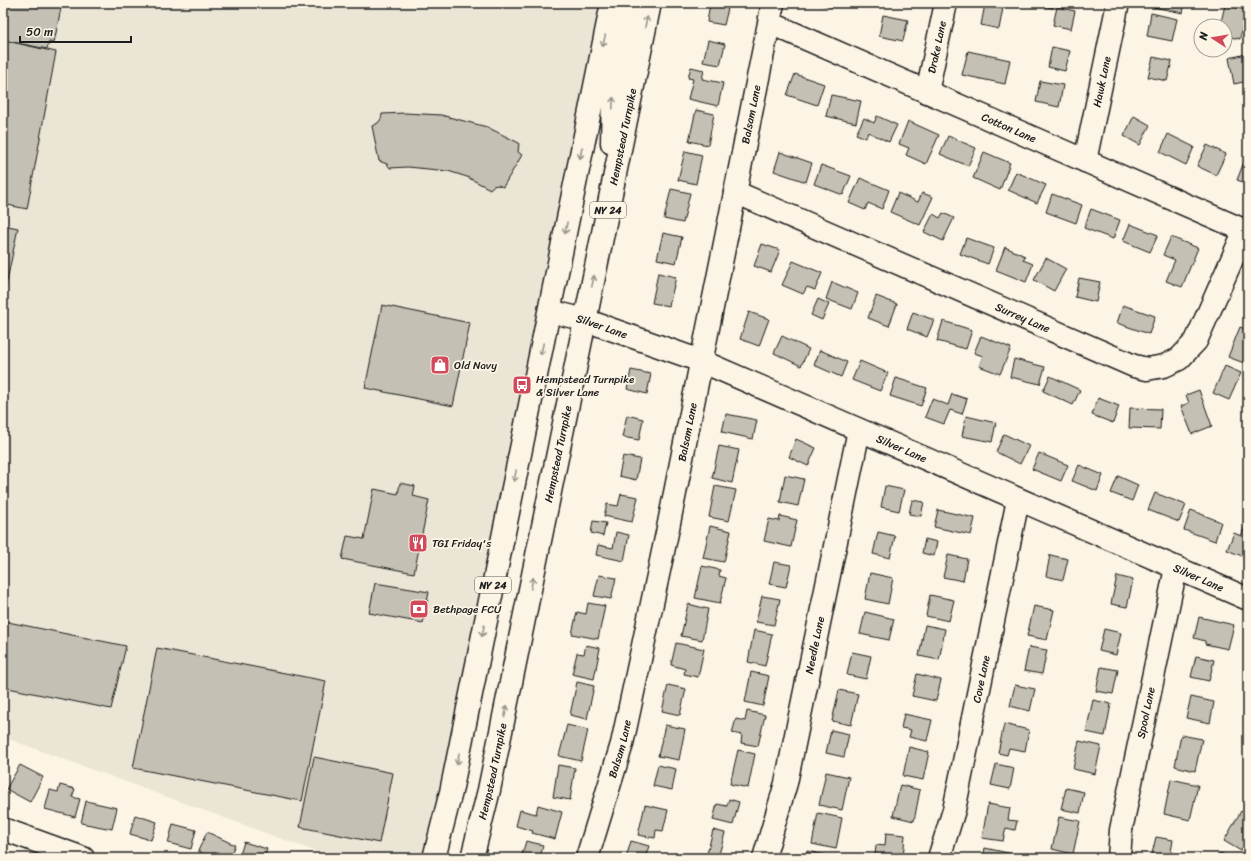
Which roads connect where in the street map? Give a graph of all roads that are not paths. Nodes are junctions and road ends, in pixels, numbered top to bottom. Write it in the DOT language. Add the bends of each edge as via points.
graph roads {
  1 [pos="612,3"];
  2 [pos="631,3"];
  3 [pos="650,3"];
  4 [pos="946,3"];
  5 [pos="1118,3"];
  6 [pos="771,13"];
  7 [pos="927,92"];
  8 [pos="1085,160"];
  9 [pos="613,184"];
  10 [pos="735,192"];
  11 [pos="1246,231"];
  12 [pos="550,311"];
  13 [pos="585,320"];
  14 [pos="701,361"];
  15 [pos="859,430"];
  16 [pos="1018,500"];
  17 [pos="1176,568"];
  18 [pos="1248,599"];
  19 [pos="3,829"];
  20 [pos="50,852"];
  21 [pos="83,858"];
  22 [pos="434,858"];
  23 [pos="472,858"];
  24 [pos="587,858"];
  25 [pos="764,858"];
  26 [pos="940,858"];
  27 [pos="1119,858"];
  1 -- 12 [label="street, NY 24, one-way"];
  9 -- 2 [label="street, one-way" via="613,93"];
  9 -- 3 [label="street, Hempstead Turnpike / NY 24, one-way"];
  4 -- 7 [label="street, Drake Lane"];
  5 -- 8 [label="street, Hawk Lane"];
  6 -- 7 [label="street, Cotton Lane"];
  6 -- 10 [label="street, Balsam Lane"];
  7 -- 8 [label="street, Cotton Lane"];
  8 -- 11 [label="street, Cotton Lane"];
  13 -- 9 [label="street, Hempstead Turnpike / NY 24, one-way"];
  10 -- 11 [label="street, Surrey Lane" via="1134,366 1147,369 1164,366 1179,359 1196,341"];
  10 -- 14 [label="street, Balsam Lane"];
  12 -- 13 [label="street, Silver Lane"];
  12 -- 22 [label="street, NY 24, one-way" via="452,792"];
  13 -- 14 [label="street, Silver Lane"];
  23 -- 13 [label="street, Hempstead Turnpike / NY 24, one-way" via="491,782"];
  14 -- 15 [label="street, Silver Lane"];
  14 -- 24 [label="street, Balsam Lane" via="622,744"];
  15 -- 16 [label="street, Silver Lane"];
  15 -- 25 [label="street, Needle Lane" via="786,783"];
  16 -- 17 [label="street, Silver Lane"];
  16 -- 26 [label="street, Cove Lane" via="954,810"];
  17 -- 18 [label="street, Silver Lane"];
  17 -- 27 [label="street, Spool Lane" via="1121,830"];
  19 -- 20 [label="street"];
  20 -- 21 [label="street"];
}
